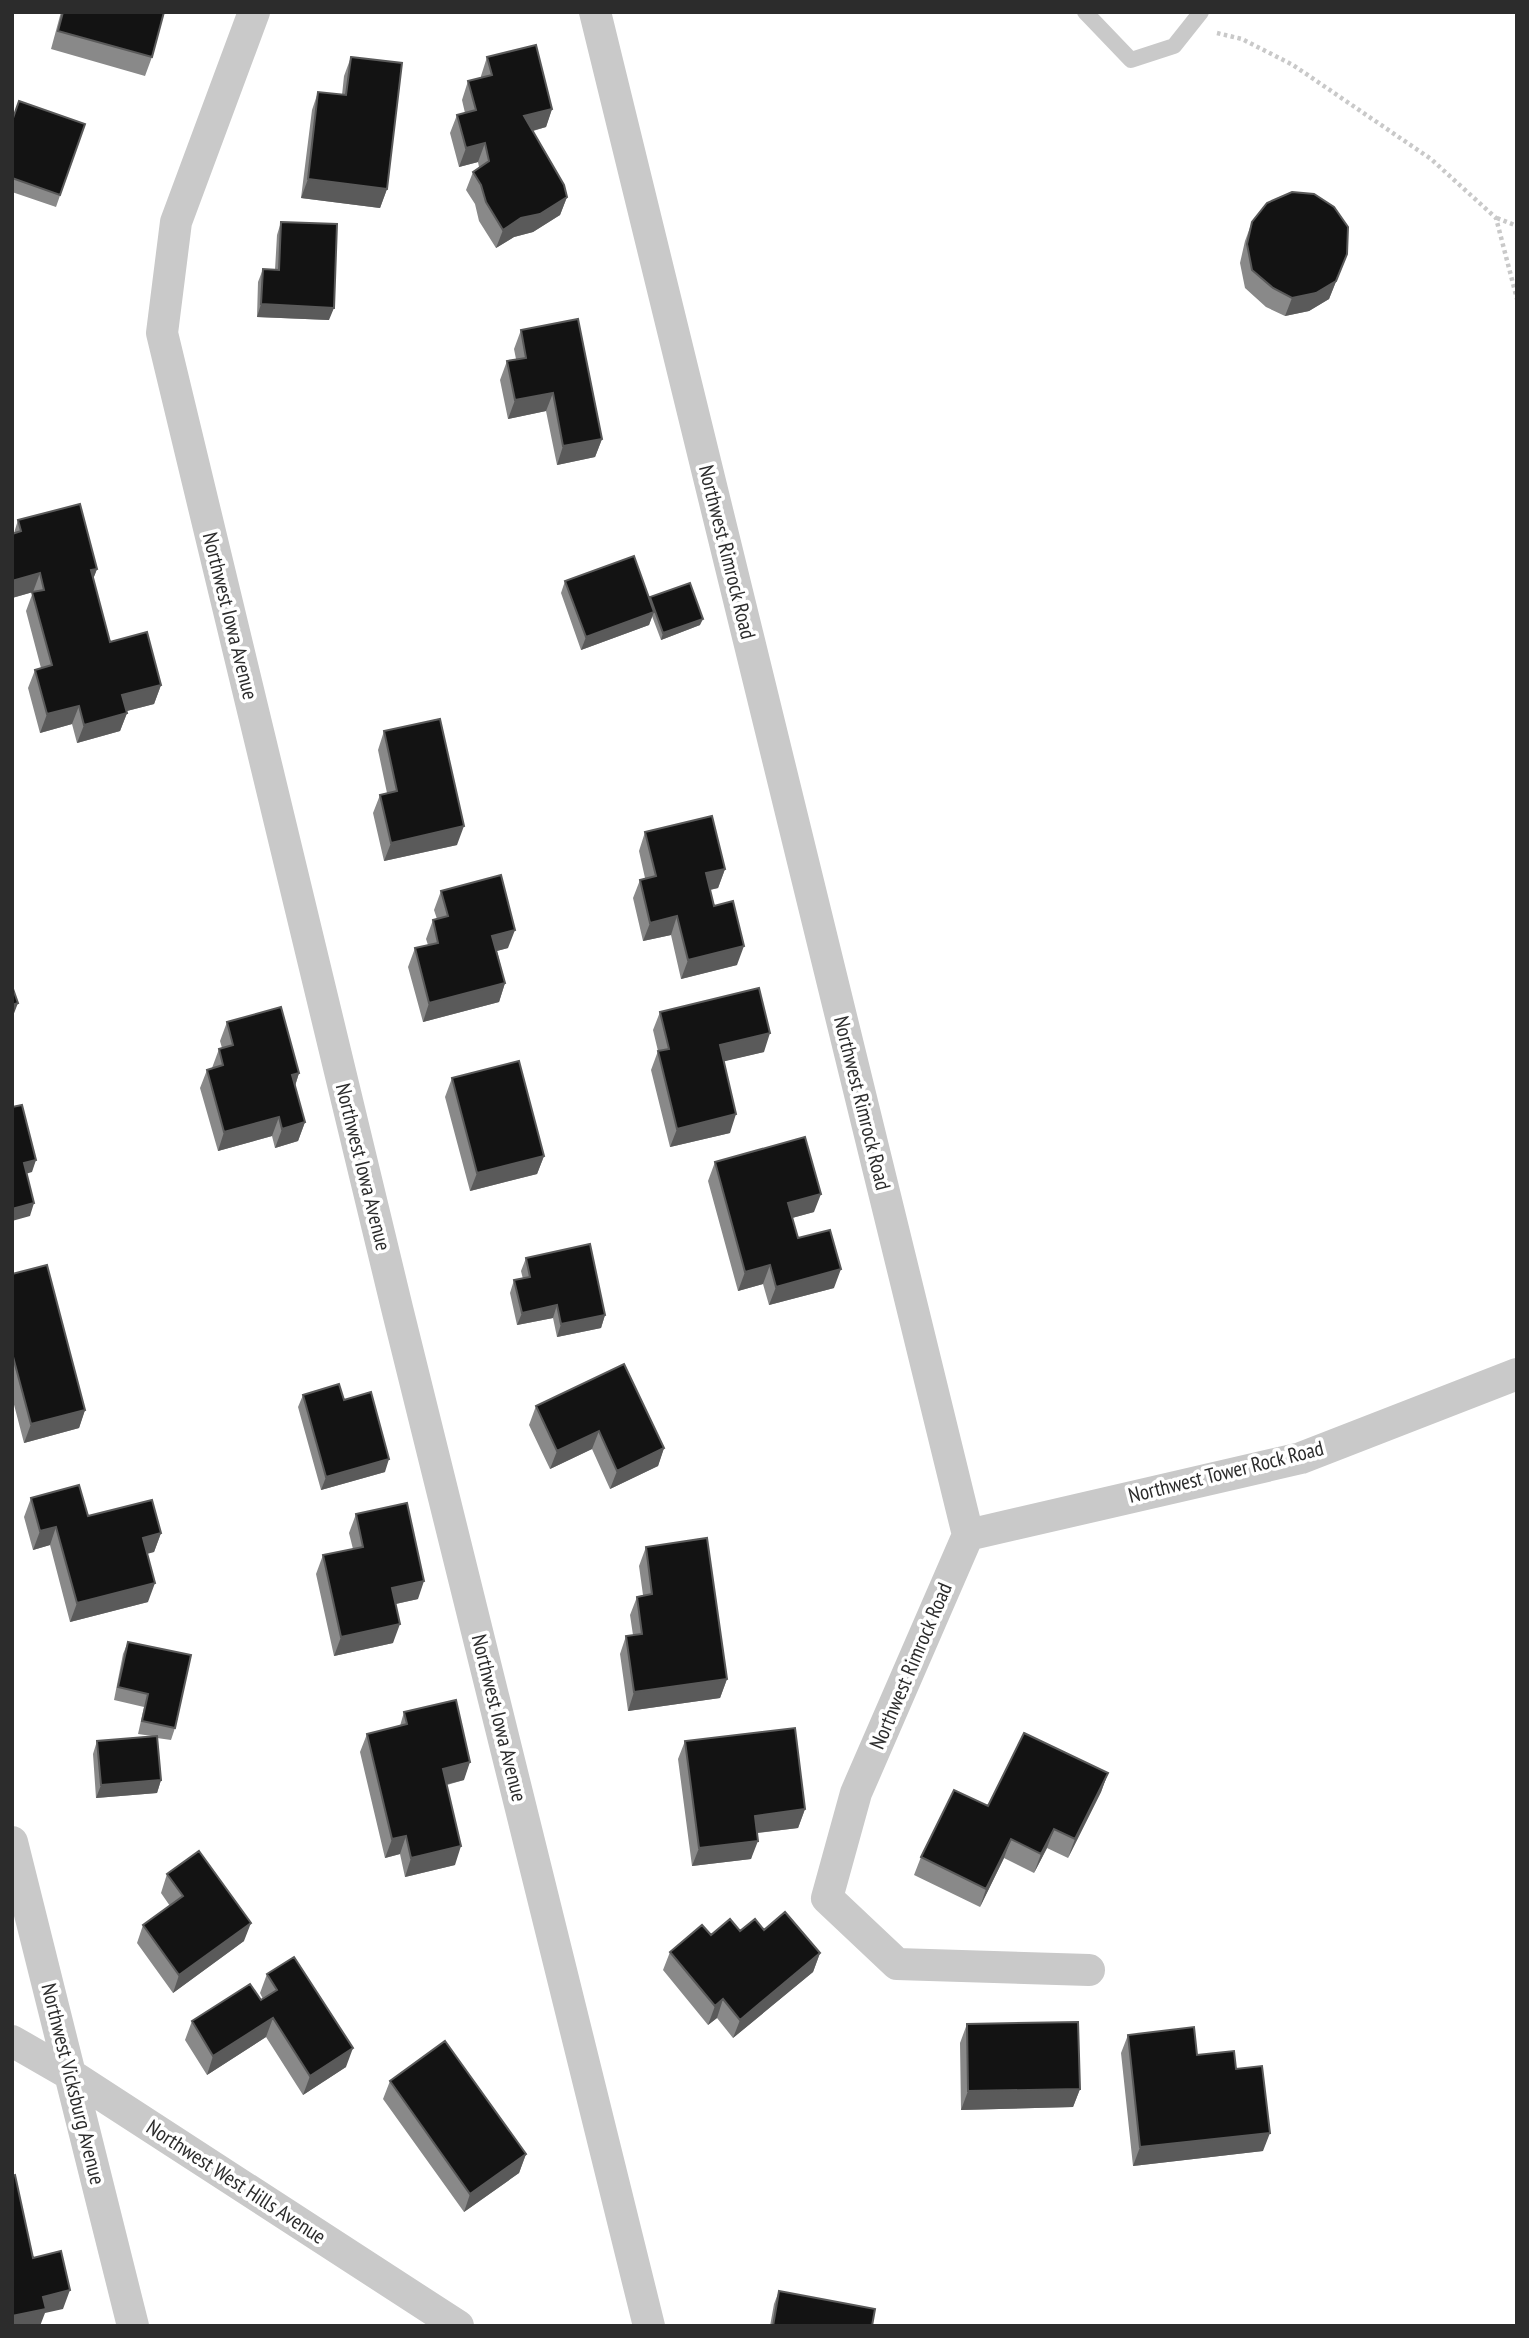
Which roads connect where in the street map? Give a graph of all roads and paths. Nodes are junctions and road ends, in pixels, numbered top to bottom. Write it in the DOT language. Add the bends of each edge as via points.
graph roads {
  1 [pos="254,12"];
  2 [pos="595,12"];
  3 [pos="1085,12"];
  4 [pos="1200,12"];
  5 [pos="1189,27"];
  6 [pos="1496,218"];
  7 [pos="1517,226"];
  8 [pos="1517,299"];
  9 [pos="1517,1374"];
  10 [pos="968,1535"];
  11 [pos="12,1842"];
  12 [pos="1088,1970"];
  13 [pos="12,2041"];
  14 [pos="71,2075"];
  15 [pos="133,2326"];
  16 [pos="458,2326"];
  17 [pos="649,2326"];
  1 -- 17 [label="street, Northwest Iowa Avenue" via="176,222 162,333"];
  2 -- 10 [label="street, Northwest Rimrock Road"];
  3 -- 5 [label="lane" via="1131,60 1174,46"];
  4 -- 5 [label="lane"];
  5 -- 6 [label="path" via="1242,39 1293,65 1431,159"];
  6 -- 7 [label="path"];
  6 -- 8 [label="path"];
  9 -- 10 [label="street, Northwest Tower Rock Road" via="1301,1458"];
  10 -- 12 [label="street, Northwest Rimrock Road" via="856,1793 827,1898 897,1964"];
  11 -- 14 [label="street, Northwest Vicksburg Avenue"];
  13 -- 14 [label="street, Northwest West Hills Avenue"];
  14 -- 15 [label="street, Northwest Vicksburg Avenue"];
  14 -- 16 [label="street, Northwest West Hills Avenue"];
}
